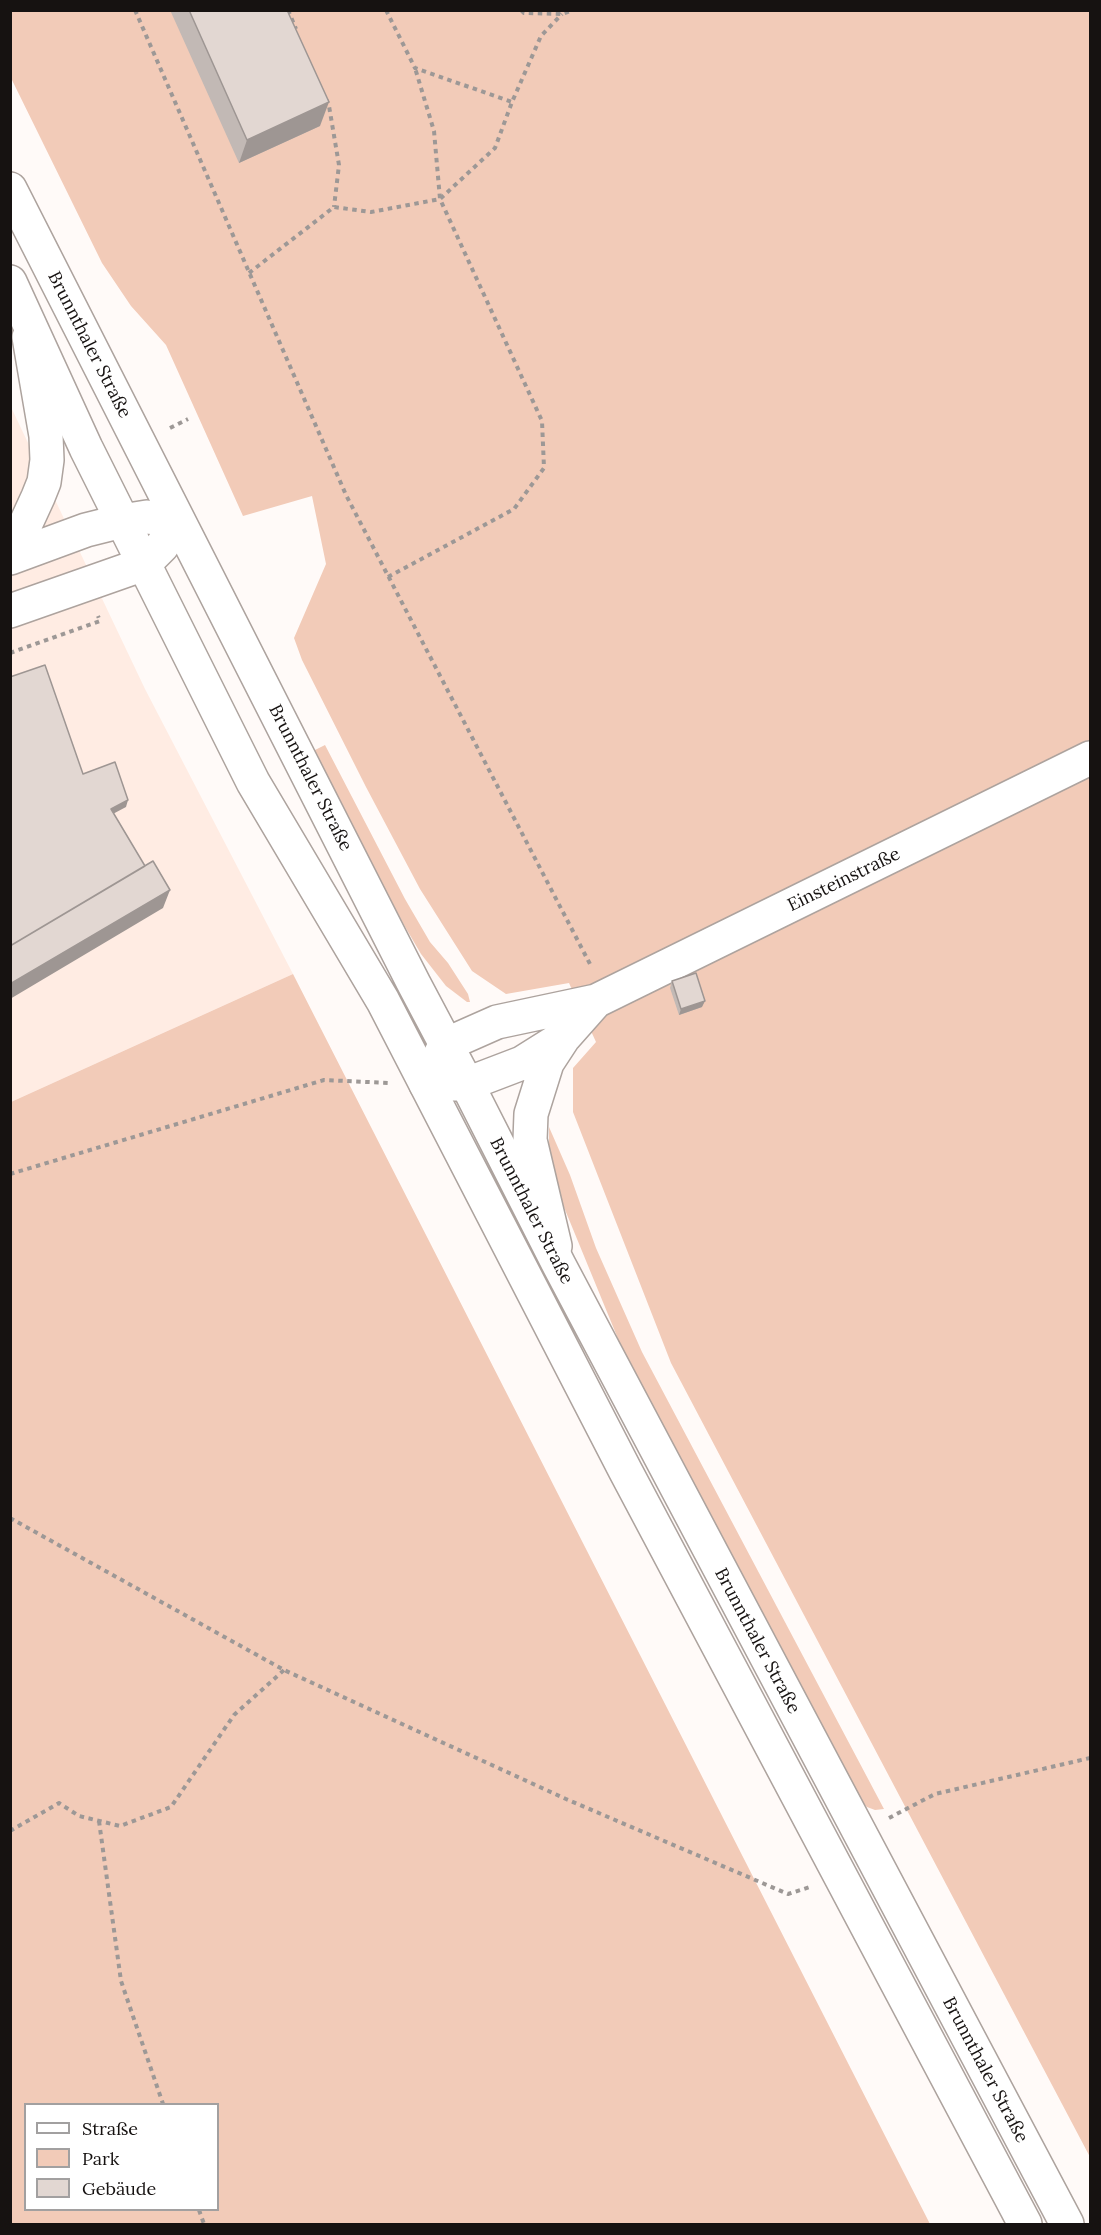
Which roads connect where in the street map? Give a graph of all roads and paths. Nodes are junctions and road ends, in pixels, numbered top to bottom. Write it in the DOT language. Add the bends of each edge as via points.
graph roads {
  1 [pos="135,10"];
  2 [pos="288,10"];
  3 [pos="386,10"];
  4 [pos="521,10"];
  5 [pos="573,10"];
  6 [pos="562,14"];
  7 [pos="297,32"];
  8 [pos="416,68"];
  9 [pos="325,96"];
  10 [pos="512,102"];
  11 [pos="10,189"];
  12 [pos="440,199"];
  13 [pos="334,207"];
  14 [pos="249,273"];
  15 [pos="10,282"];
  16 [pos="25,314"];
  17 [pos="122,521"];
  18 [pos="178,521"];
  19 [pos="10,544"];
  20 [pos="10,558"];
  21 [pos="144,564"];
  22 [pos="388,577"];
  23 [pos="10,611"];
  24 [pos="100,621"];
  25 [pos="10,653"];
  26 [pos="1090,758"];
  27 [pos="601,999"];
  28 [pos="565,1036"];
  29 [pos="446,1045"];
  30 [pos="426,1084"];
  31 [pos="467,1084"];
  32 [pos="10,1174"];
  33 [pos="559,1265"];
  34 [pos="10,1518"];
  35 [pos="284,1670"];
  36 [pos="1090,1758"];
  37 [pos="898,1813"];
  38 [pos="99,1821"];
  39 [pos="10,1831"];
  40 [pos="788,1894"];
  41 [pos="163,2103"];
  42 [pos="1025,2224"];
  43 [pos="1067,2224"];
  1 -- 14 [label="path"];
  2 -- 7 [label="path"];
  3 -- 8 [label="path"];
  4 -- 6 [label="path"];
  5 -- 6 [label="path"];
  6 -- 10 [label="path" via="542,36"];
  8 -- 10 [label="path"];
  8 -- 12 [label="path" via="434,131"];
  9 -- 13 [label="path" via="339,165"];
  10 -- 12 [label="path" via="495,148"];
  11 -- 18 [label="main road, Brunnthaler Straße"];
  12 -- 13 [label="path" via="371,212"];
  12 -- 22 [label="path" via="542,422 544,468 514,509"];
  13 -- 14 [label="path"];
  14 -- 22 [label="path" via="346,495"];
  15 -- 16 [label="main road, Brunnthaler Straße"];
  16 -- 17 [label="main road, Brunnthaler Straße"];
  16 -- 19 [label="main road" via="47,460 38,497 21,534"];
  17 -- 18 [label="main road" via="147,517"];
  17 -- 20 [label="main road"];
  17 -- 21 [label="main road, Brunnthaler Straße"];
  18 -- 21 [label="main road"];
  18 -- 29 [label="main road, Brunnthaler Straße"];
  21 -- 23 [label="main road"];
  21 -- 30 [label="main road, Brunnthaler Straße" via="253,782 349,941"];
  22 -- 27 [label="path"];
  24 -- 25 [label="path"];
  26 -- 27 [label="main road, Einsteinstraße"];
  27 -- 28 [label="main road, Einsteinstraße"];
  27 -- 29 [label="main road, Einsteinstraße" via="497,1022"];
  28 -- 31 [label="main road, Einsteinstraße" via="522,1063"];
  28 -- 33 [label="main road, Einsteinstraße" via="548,1064 531,1114 530,1140"];
  29 -- 30 [label="main road"];
  29 -- 31 [label="main road, Brunnthaler Straße"];
  30 -- 31 [label="main road, Einsteinstraße"];
  30 -- 32 [label="path" via="324,1080"];
  30 -- 42 [label="main road, Brunnthaler Straße" via="625,1470"];
  31 -- 33 [label="main road, Brunnthaler Straße"];
  33 -- 43 [label="main road, Brunnthaler Straße"];
  34 -- 35 [label="path"];
  35 -- 38 [label="path" via="234,1715 171,1807 120,1826"];
  35 -- 40 [label="path" via="566,1799"];
  36 -- 37 [label="path" via="935,1794"];
  38 -- 39 [label="path" via="59,1803"];
  38 -- 41 [label="path" via="121,1981"];
}
